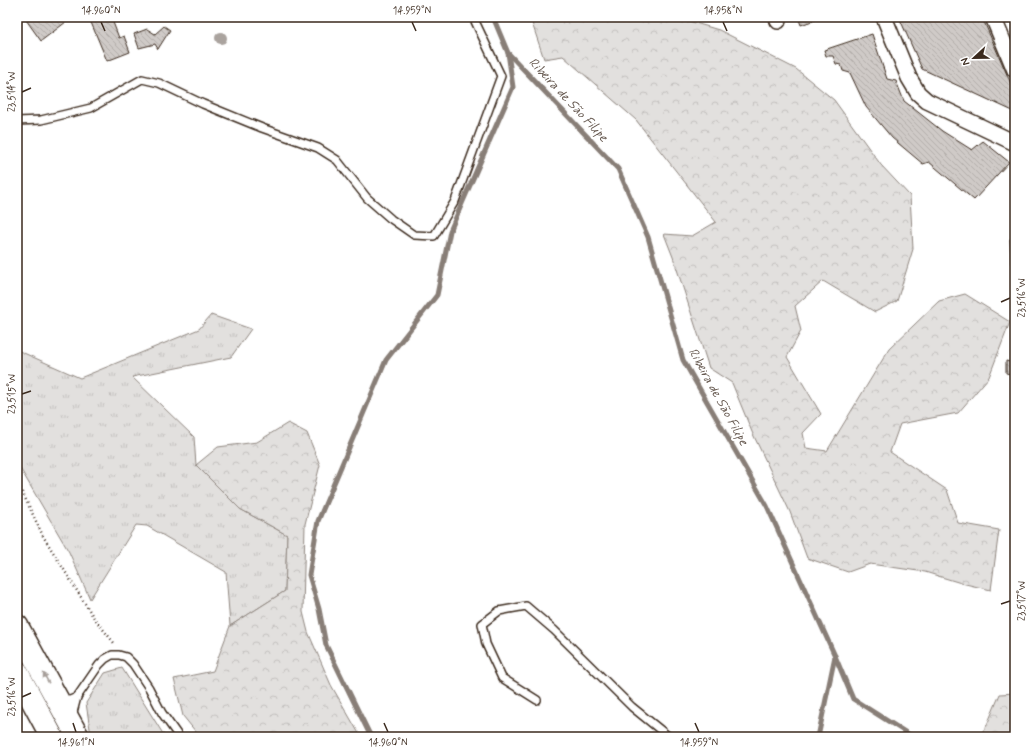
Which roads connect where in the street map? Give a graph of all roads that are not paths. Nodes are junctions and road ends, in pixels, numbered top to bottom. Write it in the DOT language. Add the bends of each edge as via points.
graph roads {
  1 [pos="473,17"];
  2 [pos="884,17"];
  3 [pos="993,17"];
  4 [pos="1015,70"];
  5 [pos="17,121"];
  6 [pos="1015,143"];
  7 [pos="17,626"];
  8 [pos="17,672"];
  9 [pos="67,698"];
  10 [pos="537,700"];
  11 [pos="74,730"];
  12 [pos="52,737"];
  13 [pos="179,737"];
  14 [pos="669,737"];
  1 -- 5 [label="lane" via="501,76 455,202 434,236 414,235 391,219 367,198 337,160 318,148 203,104 160,83 142,80 91,108 41,120"];
  2 -- 6 [label="street" via="909,78 918,93 927,101"];
  3 -- 4 [label="street"];
  9 -- 7 [label="highway, one-way"];
  8 -- 12 [label="highway"];
  9 -- 11 [label="highway"];
  9 -- 13 [label="lane" via="105,659 112,655 126,657 134,664"];
  10 -- 14 [label="lane" via="502,678 486,644 482,624 499,611 526,606 632,707"];
}
